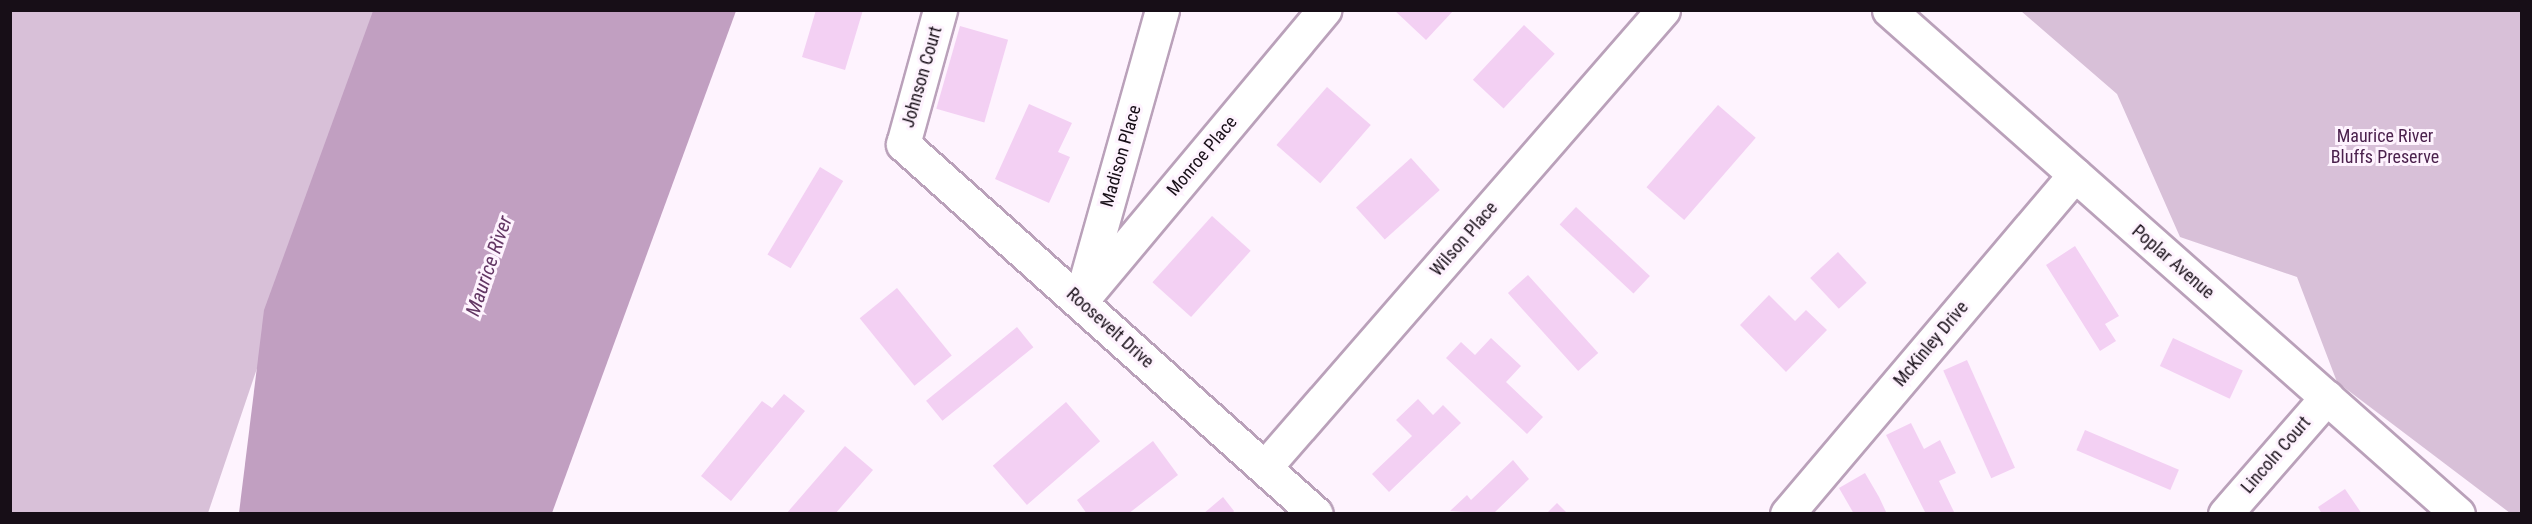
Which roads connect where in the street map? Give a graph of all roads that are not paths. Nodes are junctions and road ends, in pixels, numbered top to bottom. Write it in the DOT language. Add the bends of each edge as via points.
graph roads {
  1 [pos="940,10"];
  2 [pos="1162,10"];
  3 [pos="1324,10"];
  4 [pos="1664,10"];
  5 [pos="1888,10"];
  6 [pos="903,144"];
  7 [pos="2075,175"];
  8 [pos="1080,302"];
  9 [pos="2327,397"];
  10 [pos="1265,468"];
  11 [pos="1317,513"];
  12 [pos="1787,513"];
  13 [pos="2224,513"];
  14 [pos="2458,513"];
  1 -- 6 [label="street, Johnson Court"];
  2 -- 8 [label="street, Madison Place"];
  3 -- 8 [label="street, Monroe Place"];
  4 -- 10 [label="street, Wilson Place"];
  5 -- 7 [label="street, Poplar Avenue"];
  6 -- 8 [label="street, Roosevelt Drive"];
  7 -- 9 [label="street, Poplar Avenue"];
  7 -- 12 [label="street, McKinley Drive"];
  8 -- 10 [label="street, Roosevelt Drive"];
  9 -- 13 [label="street, Lincoln Court"];
  9 -- 14 [label="street, Poplar Avenue"];
  10 -- 11 [label="street, Roosevelt Drive"];
}
